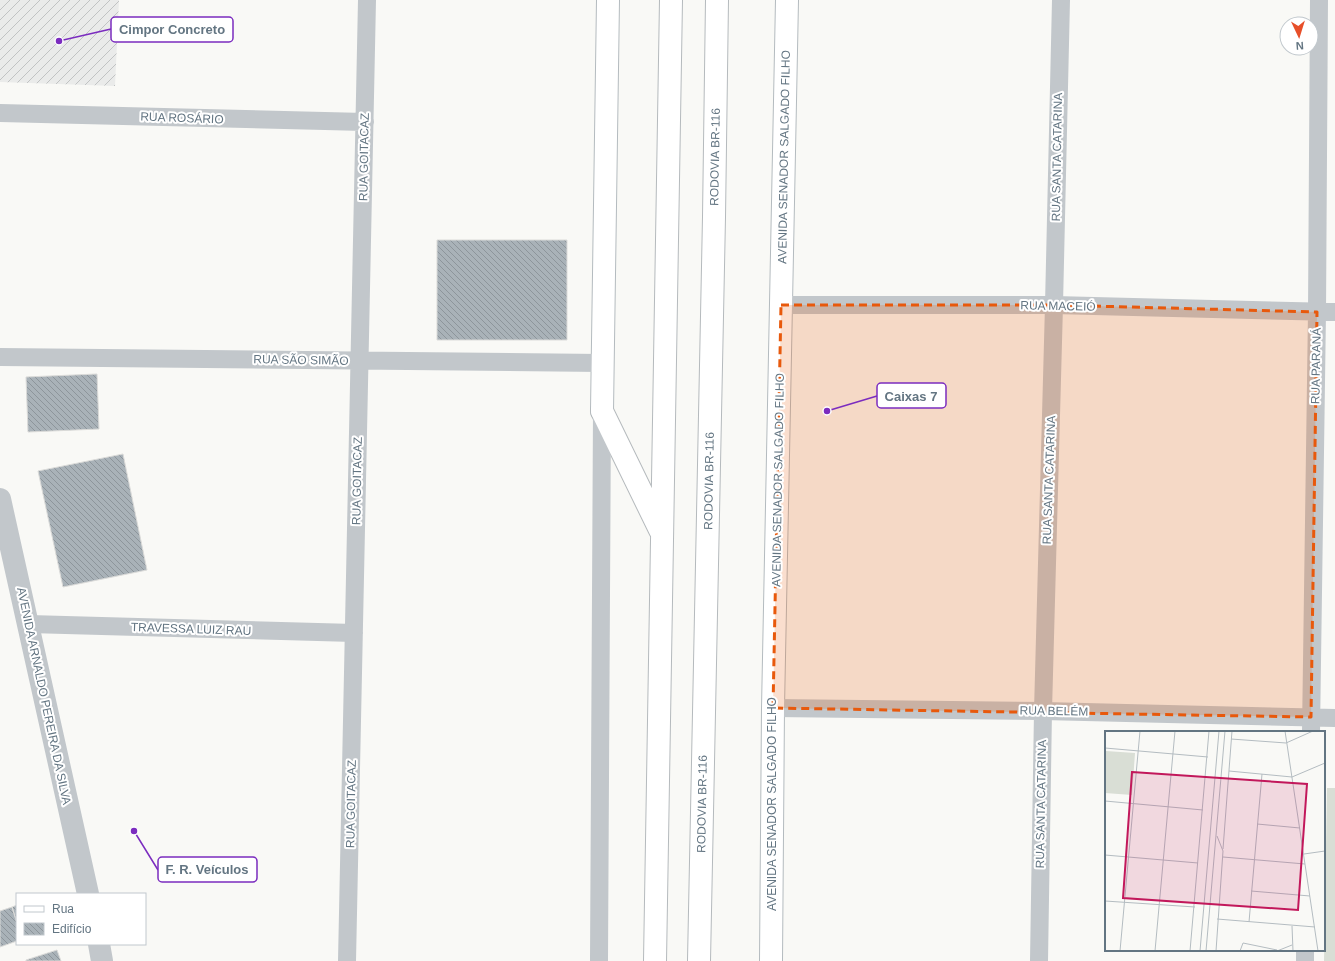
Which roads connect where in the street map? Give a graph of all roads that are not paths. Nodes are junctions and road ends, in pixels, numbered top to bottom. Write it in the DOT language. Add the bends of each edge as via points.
graph roads {
  1 [pos="367,0"];
  2 [pos="608,0"];
  3 [pos="671,0"];
  4 [pos="718,0"];
  5 [pos="787,0"];
  6 [pos="1061,0"];
  7 [pos="1319,0"];
  8 [pos="0,113"];
  9 [pos="365,122"];
  10 [pos="782,305"];
  11 [pos="1054,305"];
  12 [pos="1317,312"];
  13 [pos="1335,312"];
  14 [pos="0,357"];
  15 [pos="360,361"];
  16 [pos="602,363"];
  17 [pos="602,411"];
  18 [pos="0,499"];
  19 [pos="662,534"];
  20 [pos="29,624"];
  21 [pos="354,633"];
  22 [pos="772,708"];
  23 [pos="1043,711"];
  24 [pos="1335,718"];
  25 [pos="1311,724"];
  26 [pos="88,893"];
  27 [pos="99,945"];
  28 [pos="102,961"];
  29 [pos="347,961"];
  30 [pos="600,961"];
  31 [pos="655,961"];
  32 [pos="699,961"];
  33 [pos="771,961"];
  34 [pos="1039,961"];
  1 -- 9 [label="street, RUA GOITACAZ"];
  2 -- 16 [label="main road"];
  3 -- 19 [label="main road"];
  4 -- 32 [label="main road, RODOVIA BR-116"];
  5 -- 10 [label="main road, AVENIDA SENADOR SALGADO FILHO"];
  6 -- 11 [label="street, RUA SANTA CATARINA"];
  7 -- 12 [label="street, RUA PARANÁ"];
  8 -- 9 [label="street, RUA ROSÁRIO"];
  9 -- 15 [label="street, RUA GOITACAZ"];
  10 -- 11 [label="street, RUA MACEIÓ"];
  10 -- 22 [label="main road, AVENIDA SENADOR SALGADO FILHO"];
  11 -- 12 [label="street, RUA MACEIÓ"];
  11 -- 23 [label="street, RUA SANTA CATARINA"];
  12 -- 13 [label="street, RUA MACEIÓ"];
  12 -- 25 [label="street, RUA PARANÁ"];
  14 -- 15 [label="street, RUA SÃO SIMÃO"];
  15 -- 16 [label="street, RUA SÃO SIMÃO"];
  15 -- 21 [label="street, RUA GOITACAZ"];
  16 -- 17 [label="main road"];
  17 -- 19 [label="main road"];
  17 -- 30 [label="street"];
  18 -- 20 [label="street, AVENIDA ARNALDO PEREIRA DA SILVA"];
  19 -- 31 [label="main road"];
  20 -- 21 [label="street, TRAVESSA LUIZ RAU"];
  20 -- 26 [label="street, AVENIDA ARNALDO PEREIRA DA SILVA"];
  21 -- 29 [label="street, RUA GOITACAZ"];
  22 -- 23 [label="street, RUA BELÉM"];
  22 -- 33 [label="main road, AVENIDA SENADOR SALGADO FILHO"];
  23 -- 25 [label="street, RUA BELÉM"];
  23 -- 34 [label="street, RUA SANTA CATARINA"];
  24 -- 25 [label="street, RUA BELÉM"];
  27 -- 28 [label="street"];
}
